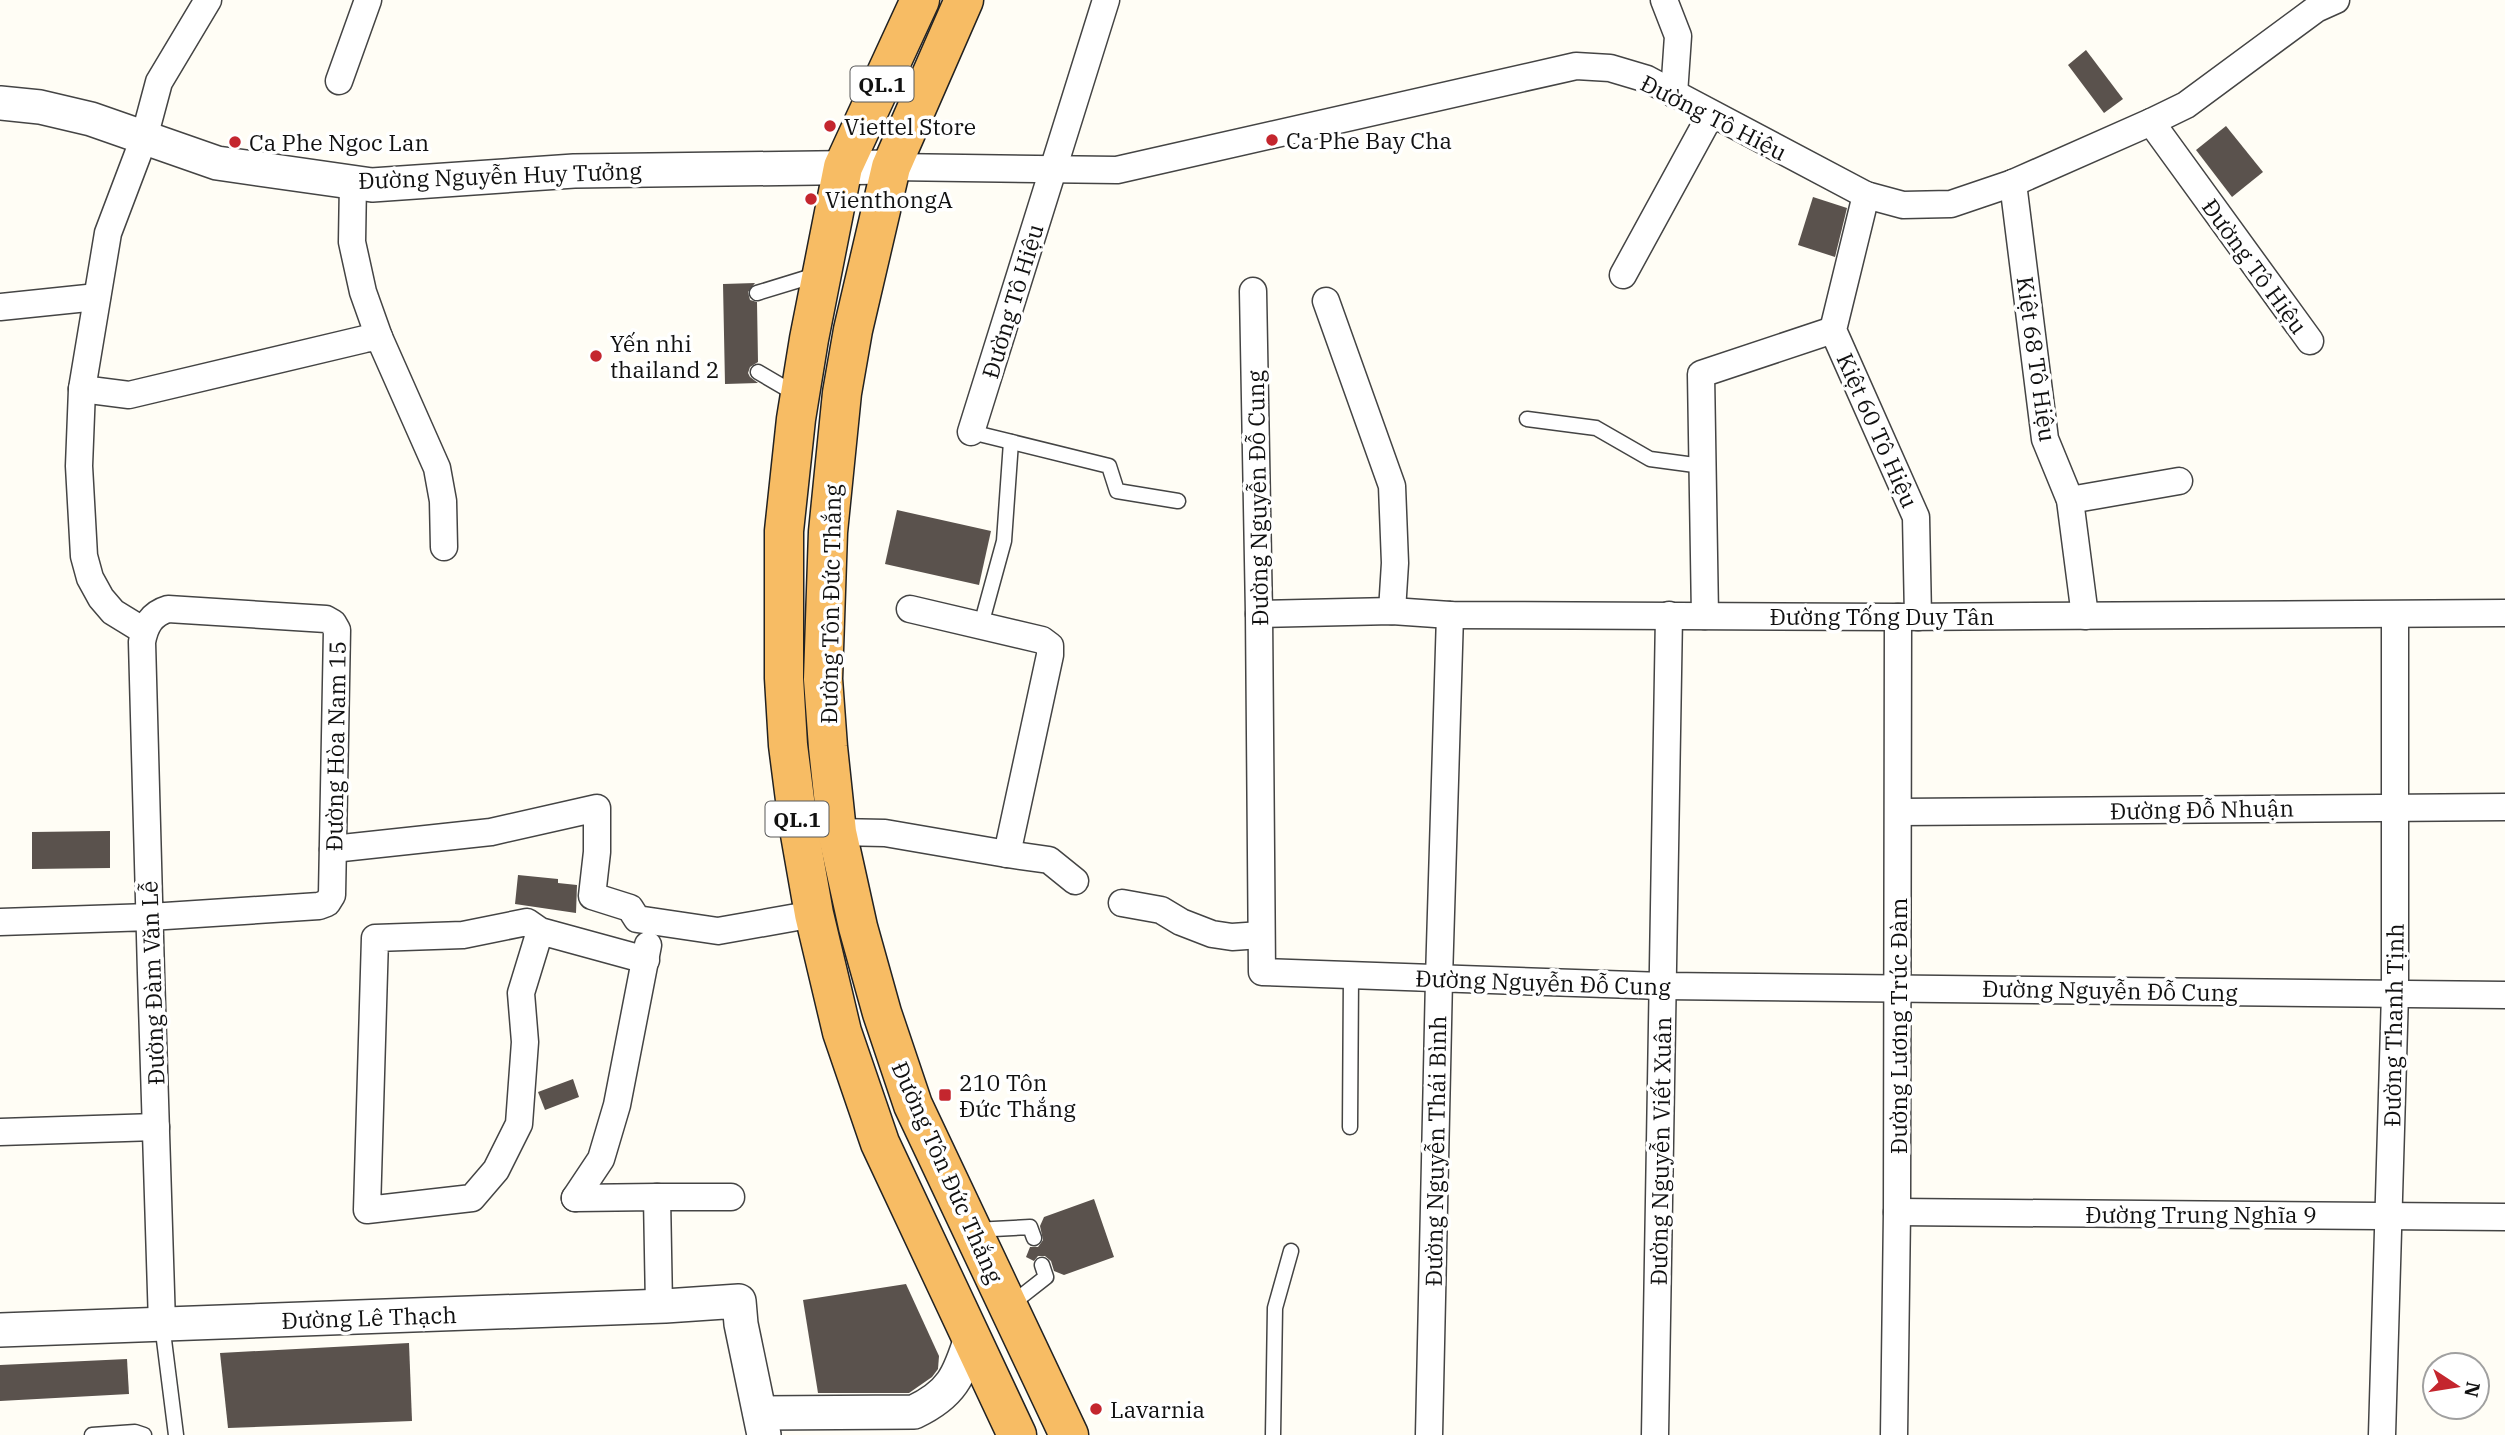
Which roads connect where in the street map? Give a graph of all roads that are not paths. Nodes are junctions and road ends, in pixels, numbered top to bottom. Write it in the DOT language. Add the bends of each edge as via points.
graph roads {
  1 [pos="208,0"];
  2 [pos="368,0"];
  3 [pos="920,0"];
  4 [pos="964,0"];
  5 [pos="1106,0"];
  6 [pos="1664,0"];
  7 [pos="2336,0"];
  8 [pos="339,81"];
  9 [pos="1674,94"];
  10 [pos="0,103"];
  11 [pos="1711,114"];
  12 [pos="2151,122"];
  13 [pos="144,138"];
  14 [pos="843,167"];
  15 [pos="891,167"];
  16 [pos="1053,169"];
  17 [pos="353,182"];
  18 [pos="2013,183"];
  19 [pos="1866,195"];
  20 [pos="822,273"];
  21 [pos="1623,275"];
  22 [pos="1253,291"];
  23 [pos="757,293"];
  24 [pos="97,297"];
  25 [pos="1326,302"];
  26 [pos="0,307"];
  27 [pos="1833,330"];
  28 [pos="379,337"];
  29 [pos="2310,341"];
  30 [pos="758,372"];
  31 [pos="82,389"];
  32 [pos="800,396"];
  33 [pos="1527,419"];
  34 [pos="971,432"];
  35 [pos="1011,442"];
  36 [pos="1702,466"];
  37 [pos="2179,481"];
  38 [pos="2070,499"];
  39 [pos="1178,501"];
  40 [pos="785,531"];
  41 [pos="828,532"];
  42 [pos="444,547"];
  43 [pos="910,609"];
  44 [pos="1392,611"];
  45 [pos="2505,613"];
  46 [pos="1259,614"];
  47 [pos="1450,615"];
  48 [pos="1669,615"];
  49 [pos="2396,615"];
  50 [pos="1705,616"];
  51 [pos="2085,616"];
  52 [pos="1908,617"];
  53 [pos="981,625"];
  54 [pos="143,637"];
  55 [pos="2505,807"];
  56 [pos="2395,808"];
  57 [pos="1899,812"];
  58 [pos="837,832"];
  59 [pos="333,849"];
  60 [pos="1007,854"];
  61 [pos="1075,881"];
  62 [pos="1122,903"];
  63 [pos="814,914"];
  64 [pos="150,917"];
  65 [pos="0,922"];
  66 [pos="652,922"];
  67 [pos="540,931"];
  68 [pos="1261,935"];
  69 [pos="646,960"];
  70 [pos="1351,976"];
  71 [pos="1438,979"];
  72 [pos="1663,986"];
  73 [pos="1898,988"];
  74 [pos="2395,993"];
  75 [pos="2505,995"];
  76 [pos="156,1126"];
  77 [pos="1350,1128"];
  78 [pos="0,1132"];
  79 [pos="657,1197"];
  80 [pos="732,1197"];
  81 [pos="1897,1212"];
  82 [pos="2388,1216"];
  83 [pos="2505,1217"];
  84 [pos="971,1230"];
  85 [pos="1034,1238"];
  86 [pos="1291,1251"];
  87 [pos="1042,1265"];
  88 [pos="659,1306"];
  89 [pos="1007,1306"];
  90 [pos="162,1324"];
  91 [pos="0,1330"];
  92 [pos="971,1338"];
  93 [pos="762,1424"];
  94 [pos="92,1435"];
  95 [pos="144,1435"];
  96 [pos="176,1435"];
  97 [pos="1017,1435"];
  98 [pos="1069,1435"];
  99 [pos="1273,1435"];
  100 [pos="1429,1435"];
  101 [pos="1655,1435"];
  102 [pos="1894,1435"];
  103 [pos="2382,1435"];
  1 -- 13 [label="street" via="159,82"];
  2 -- 8 [label="street"];
  3 -- 14 [label="highway, Đường Tôn Đức Thắng / QL.1"];
  4 -- 15 [label="highway, Đường Tôn Đức Thắng / QL.1"];
  5 -- 16 [label="street, Đường Tô Hiệu"];
  6 -- 9 [label="street" via="1678,36"];
  7 -- 12 [label="street, Đường Tô Hiệu" via="2315,9 2186,104"];
  9 -- 11 [label="street, Đường Tô Hiệu"];
  9 -- 16 [label="street, Đường Tô Hiệu" via="1647,79 1610,68 1576,66 1117,170"];
  10 -- 13 [label="street, Đường Nguyễn Huy Tưởng" via="55,110"];
  11 -- 19 [label="street, Đường Tô Hiệu"];
  11 -- 21 [label="street"];
  12 -- 18 [label="street, Đường Tô Hiệu"];
  12 -- 29 [label="street, Đường Tô Hiệu"];
  13 -- 17 [label="street, Đường Nguyễn Huy Tưởng" via="217,163"];
  13 -- 24 [label="street" via="107,233"];
  14 -- 15 [label="street, Đường Nguyễn Huy Tưởng"];
  14 -- 17 [label="street, Đường Nguyễn Huy Tưởng" via="574,171 372,185"];
  14 -- 20 [label="highway, Đường Tôn Đức Thắng / QL.1"];
  15 -- 16 [label="street, Đường Tô Hiệu"];
  15 -- 41 [label="highway, Đường Tôn Đức Thắng / QL.1" via="842,393"];
  16 -- 34 [label="street, Đường Tô Hiệu"];
  17 -- 28 [label="street" via="355,263"];
  18 -- 19 [label="street, Đường Tô Hiệu" via="1951,204 1903,205"];
  18 -- 38 [label="street, Kiệt 68 Tô Hiệu" via="2045,439"];
  19 -- 27 [label="street, Kiệt 60 Tô Hiệu"];
  20 -- 23 [label="lane"];
  20 -- 32 [label="highway, Đường Tôn Đức Thắng / QL.1"];
  22 -- 46 [label="street, Đường Nguyễn Đỗ Cung"];
  24 -- 26 [label="street"];
  24 -- 31 [label="street"];
  25 -- 44 [label="street" via="1392,486"];
  27 -- 36 [label="street, Kiệt 60 Tô Hiệu" via="1701,374"];
  27 -- 52 [label="street, Kiệt 60 Tô Hiệu" via="1916,517"];
  28 -- 31 [label="street" via="129,395"];
  28 -- 42 [label="street" via="437,468"];
  30 -- 32 [label="lane"];
  31 -- 54 [label="street" via="79,466 84,556 101,598"];
  32 -- 40 [label="highway, Đường Tôn Đức Thắng / QL.1"];
  33 -- 36 [label="lane" via="1595,428 1650,459"];
  34 -- 35 [label="lane"];
  35 -- 39 [label="lane" via="1109,466 1117,491"];
  35 -- 53 [label="lane" via="1004,541"];
  36 -- 50 [label="street"];
  37 -- 38 [label="street"];
  38 -- 51 [label="street, Kiệt 68 Tô Hiệu"];
  40 -- 41 [label="highway"];
  40 -- 63 [label="highway, Đường Tôn Đức Thắng / QL.1" via="788,745"];
  41 -- 58 [label="highway, Đường Tôn Đức Thắng / QL.1" via="823,679"];
  43 -- 53 [label="street"];
  44 -- 46 [label="street, Đường Tống Duy Tân"];
  44 -- 47 [label="street, Đường Tống Duy Tân"];
  45 -- 49 [label="street, Đường Tống Duy Tân"];
  46 -- 68 [label="street, Đường Nguyễn Đỗ Cung"];
  47 -- 48 [label="street, Đường Tống Duy Tân"];
  47 -- 71 [label="street, Đường Nguyễn Thái Bình"];
  48 -- 50 [label="street, Đường Tống Duy Tân"];
  48 -- 72 [label="street, Đường Nguyễn Viết Xuân"];
  49 -- 51 [label="street, Đường Tống Duy Tân"];
  49 -- 56 [label="street, Đường Thanh Tịnh"];
  50 -- 52 [label="street, Đường Tống Duy Tân"];
  51 -- 52 [label="street, Đường Tống Duy Tân"];
  52 -- 57 [label="street, Đường Lương Trúc Đàm"];
  53 -- 60 [label="street" via="1042,640 1051,650"];
  54 -- 59 [label="street, Đường Hòa Nam 15" via="152,617 167,608 333,623 337,630"];
  54 -- 64 [label="street, Đường Đàm Văn Lễ"];
  55 -- 56 [label="street, Đường Đỗ Nhuận"];
  56 -- 57 [label="street, Đường Đỗ Nhuận"];
  56 -- 74 [label="street, Đường Thanh Tịnh"];
  57 -- 73 [label="street, Đường Lương Trúc Đàm"];
  58 -- 60 [label="street" via="884,833"];
  58 -- 84 [label="highway, Đường Tôn Đức Thắng / QL.1" via="882,1013 913,1105"];
  59 -- 64 [label="street, Đường Hòa Nam 15" via="332,895 319,906"];
  59 -- 66 [label="street" via="491,832 597,808 592,896 630,908 637,919"];
  60 -- 61 [label="street" via="1049,860"];
  62 -- 68 [label="street" via="1161,910 1212,934"];
  63 -- 66 [label="street" via="718,931"];
  63 -- 92 [label="highway, Đường Tôn Đức Thắng / QL.1" via="842,1032 880,1143"];
  64 -- 65 [label="street, Đường Hòa Nam 15"];
  64 -- 76 [label="street, Đường Đàm Văn Lễ"];
  66 -- 69 [label="street"];
  67 -- 67 [label="street" via="522,993 525,1042 519,1124 496,1170 472,1198 367,1210 375,937 463,935 527,922"];
  67 -- 69 [label="street"];
  68 -- 70 [label="street, Đường Nguyễn Đỗ Cung" via="1262,972"];
  69 -- 79 [label="street" via="625,1071 601,1159 575,1198"];
  70 -- 71 [label="street, Đường Nguyễn Đỗ Cung"];
  70 -- 77 [label="lane"];
  71 -- 72 [label="street, Đường Nguyễn Đỗ Cung"];
  71 -- 100 [label="street, Đường Nguyễn Thái Bình"];
  72 -- 73 [label="street, Đường Nguyễn Đỗ Cung"];
  72 -- 101 [label="street, Đường Nguyễn Viết Xuân"];
  73 -- 74 [label="street, Đường Nguyễn Đỗ Cung"];
  73 -- 81 [label="street, Đường Lương Trúc Đàm"];
  74 -- 75 [label="street, Đường Nguyễn Đỗ Cung"];
  74 -- 82 [label="street, Đường Thanh Tịnh"];
  76 -- 78 [label="street"];
  76 -- 90 [label="street, Đường Đàm Văn Lễ"];
  79 -- 80 [label="street"];
  79 -- 88 [label="street"];
  81 -- 82 [label="street, Đường Trung Nghĩa 9"];
  81 -- 102 [label="street, Đường Lương Trúc Đàm"];
  82 -- 83 [label="street, Đường Trung Nghĩa 9"];
  82 -- 103 [label="street, Đường Thanh Tịnh"];
  84 -- 85 [label="lane" via="1030,1227"];
  84 -- 89 [label="highway, Đường Tôn Đức Thắng / QL.1"];
  86 -- 99 [label="lane" via="1275,1308"];
  87 -- 89 [label="lane" via="1046,1277"];
  88 -- 90 [label="street, Đường Lê Thạch"];
  88 -- 93 [label="street, Đường Lê Thạch" via="739,1301"];
  89 -- 98 [label="highway, Đường Tôn Đức Thắng / QL.1"];
  90 -- 91 [label="street, Đường Lê Thạch"];
  90 -- 96 [label="lane"];
  92 -- 93 [label="street" via="950,1388 914,1412"];
  92 -- 97 [label="highway, Đường Tôn Đức Thắng / QL.1"];
  94 -- 95 [label="lane"];
}
